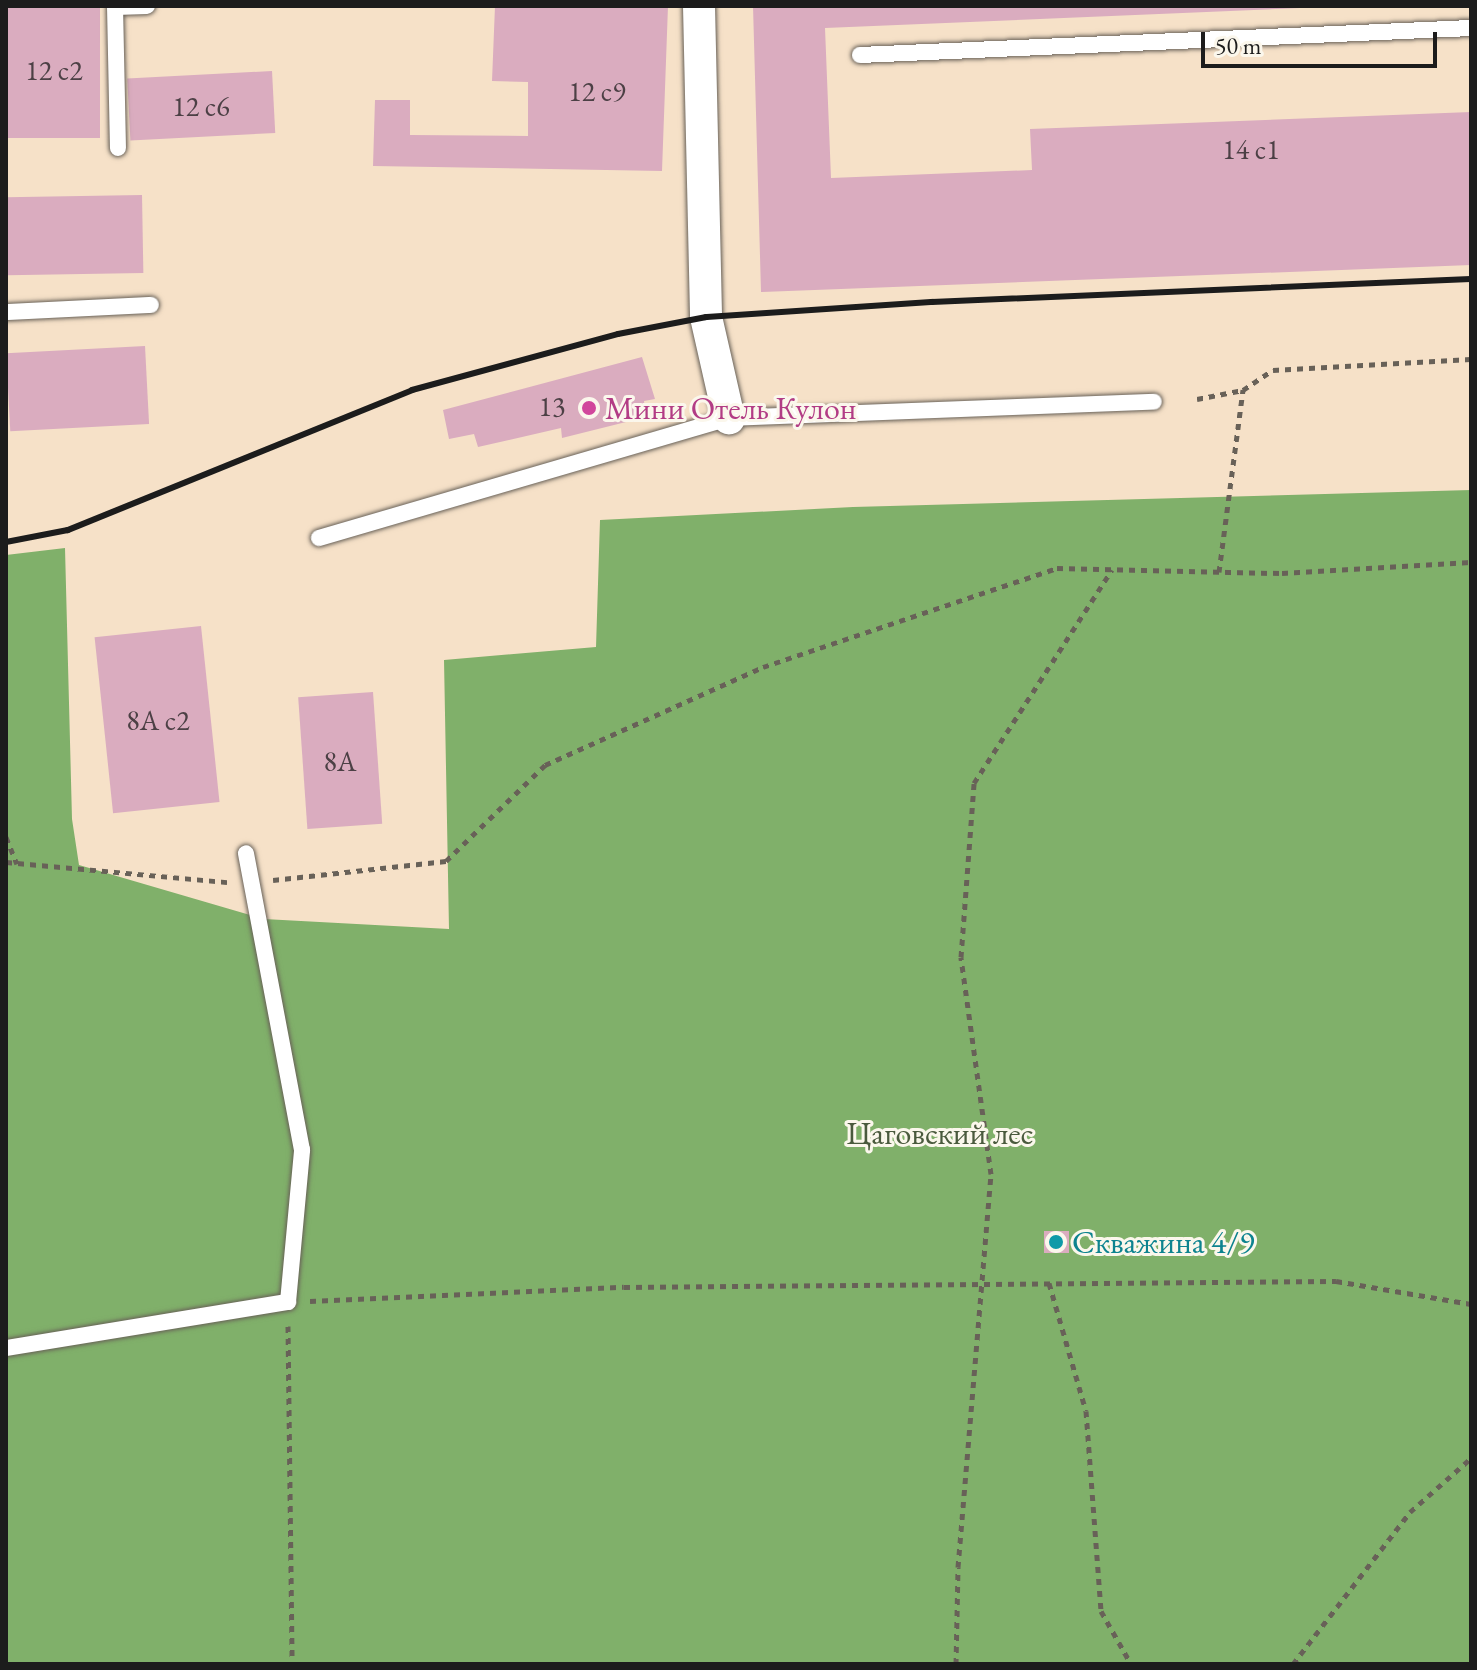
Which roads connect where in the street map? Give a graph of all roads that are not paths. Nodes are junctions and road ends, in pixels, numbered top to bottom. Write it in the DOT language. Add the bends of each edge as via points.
graph roads {
  1 [pos="147,6"];
  2 [pos="699,6"];
  3 [pos="115,7"];
  4 [pos="1471,28"];
  5 [pos="860,55"];
  6 [pos="118,148"];
  7 [pos="151,305"];
  8 [pos="6,312"];
  9 [pos="1154,402"];
  10 [pos="729,418"];
  11 [pos="319,538"];
  12 [pos="246,853"];
  13 [pos="6,1348"];
  1 -- 3 [label="lane"];
  2 -- 10 [label="street" via="706,317"];
  3 -- 6 [label="lane"];
  4 -- 5 [label="lane"];
  7 -- 8 [label="lane"];
  9 -- 10 [label="lane"];
  10 -- 11 [label="lane"];
  12 -- 13 [label="lane" via="302,1150 288,1302"];
}
